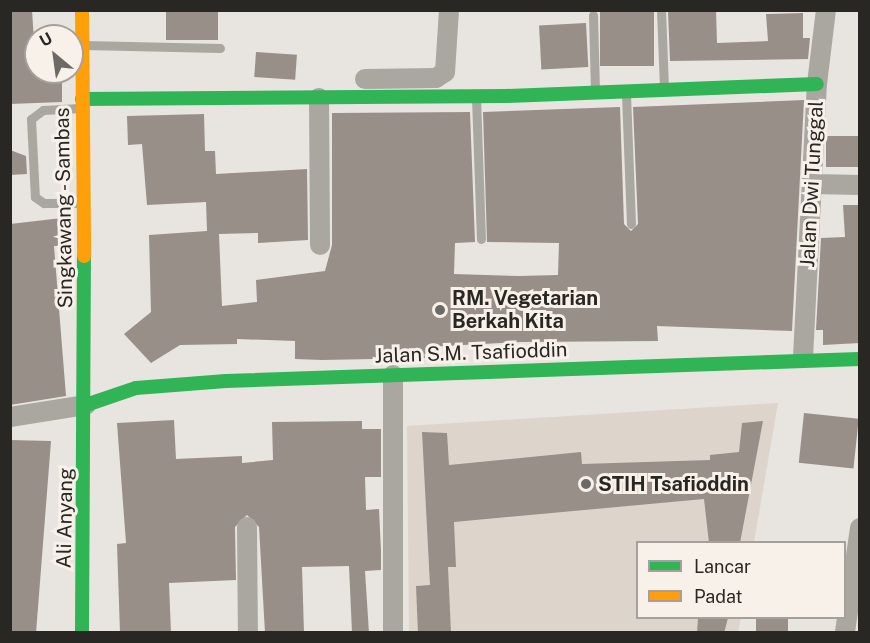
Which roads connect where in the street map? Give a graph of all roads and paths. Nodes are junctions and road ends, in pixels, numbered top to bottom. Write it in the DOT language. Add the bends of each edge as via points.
graph roads {
  1 [pos="449,10"];
  2 [pos="661,10"];
  3 [pos="826,10"];
  4 [pos="593,15"];
  5 [pos="84,45"];
  6 [pos="220,48"];
  7 [pos="365,79"];
  8 [pos="82,84"];
  9 [pos="817,84"];
  10 [pos="664,87"];
  11 [pos="626,90"];
  12 [pos="595,92"];
  13 [pos="476,96"];
  14 [pos="319,98"];
  15 [pos="82,103"];
  16 [pos="812,184"];
  17 [pos="860,185"];
  18 [pos="83,203"];
  19 [pos="631,224"];
  20 [pos="481,239"];
  21 [pos="320,245"];
  22 [pos="803,358"];
  23 [pos="860,359"];
  24 [pos="393,375"];
  25 [pos="87,405"];
  26 [pos="10,417"];
  27 [pos="247,527"];
  28 [pos="860,528"];
  29 [pos="858,548"];
  30 [pos="82,633"];
  31 [pos="248,633"];
  32 [pos="393,633"];
  33 [pos="845,633"];
  1 -- 7 [label="street" via="445,72 436,78"];
  2 -- 10 [label="lane"];
  3 -- 9 [label="street, Jalan Dwi Tunggal"];
  4 -- 12 [label="lane"];
  5 -- 6 [label="lane"];
  8 -- 15 [label="street, Singkawang - Sambas"];
  9 -- 10 [label="street"];
  9 -- 16 [label="street, Jalan Dwi Tunggal"];
  10 -- 11 [label="street"];
  11 -- 12 [label="street"];
  11 -- 19 [label="lane"];
  12 -- 13 [label="street"];
  13 -- 14 [label="street"];
  13 -- 20 [label="lane"];
  14 -- 15 [label="street"];
  14 -- 21 [label="street"];
  15 -- 18 [label="street, Singkawang - Sambas"];
  15 -- 18 [label="lane" via="43,110 31,120 35,197 44,203"];
  16 -- 17 [label="street"];
  16 -- 22 [label="street, Jalan Dwi Tunggal"];
  18 -- 25 [label="street, Singkawang - Sambas"];
  22 -- 23 [label="street, Jalan S.M. Tsafioddin"];
  22 -- 24 [label="street, Jalan S.M. Tsafioddin"];
  24 -- 25 [label="street, Jalan S.M. Tsafioddin" via="136,388"];
  24 -- 32 [label="street"];
  25 -- 26 [label="street"];
  25 -- 30 [label="street, Ali Anyang"];
  27 -- 31 [label="street"];
  28 -- 29 [label="street"];
  29 -- 33 [label="street"];
}
